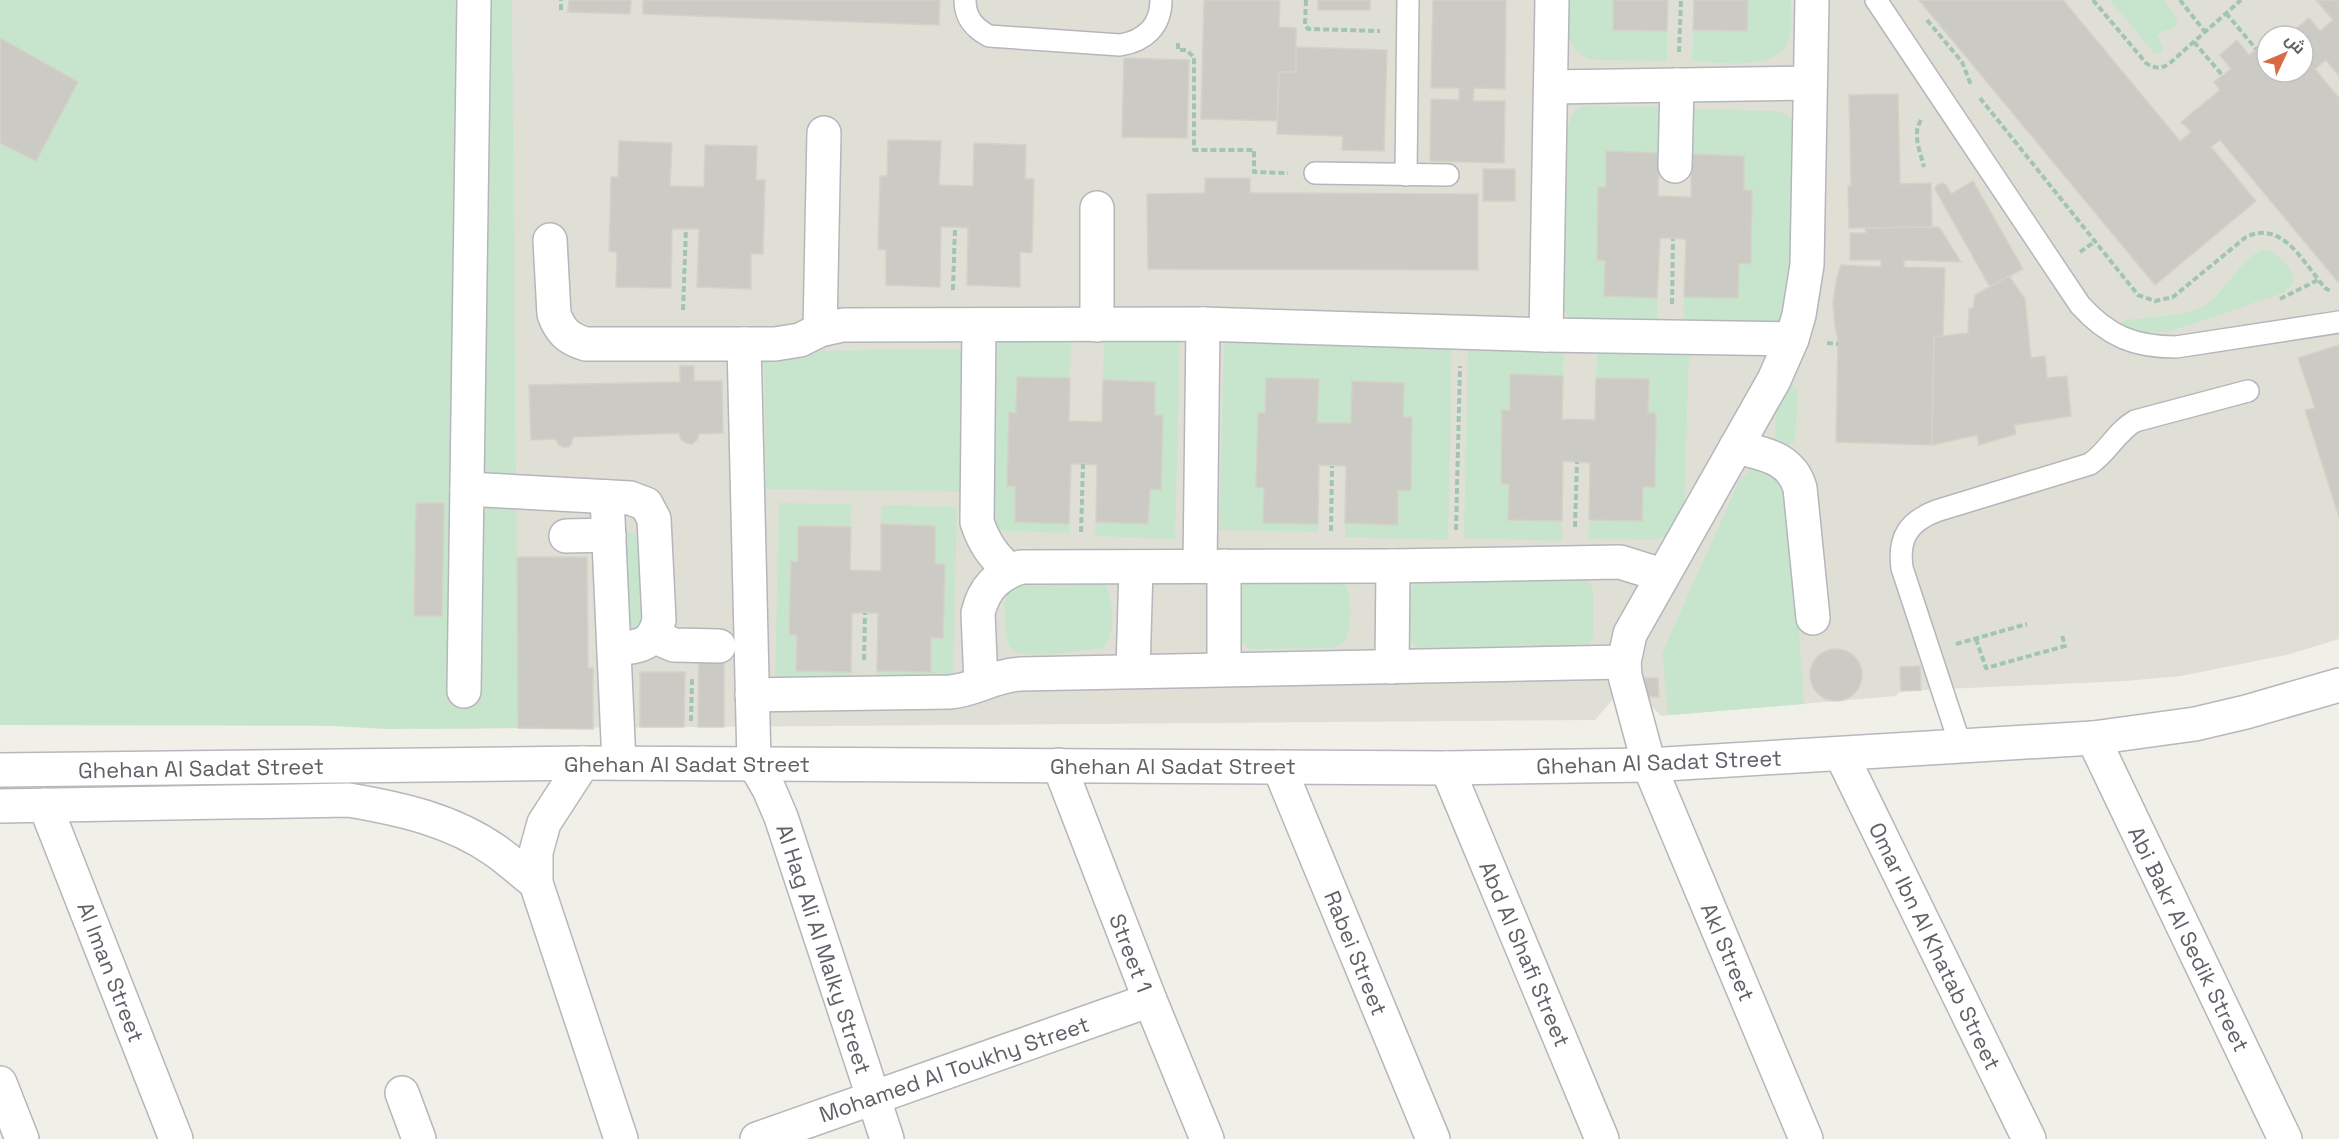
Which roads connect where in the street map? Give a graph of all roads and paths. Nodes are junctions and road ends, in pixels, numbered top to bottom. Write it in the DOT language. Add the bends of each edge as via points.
graph roads {
  1 [pos="474,0"];
  2 [pos="561,0"];
  3 [pos="965,0"];
  4 [pos="1306,0"];
  5 [pos="1408,0"];
  6 [pos="1552,0"];
  7 [pos="1681,0"];
  8 [pos="1812,0"];
  9 [pos="1876,0"];
  10 [pos="2093,0"];
  11 [pos="2180,0"];
  12 [pos="2241,0"];
  13 [pos="1160,9"];
  14 [pos="561,10"];
  15 [pos="2226,13"];
  16 [pos="1924,16"];
  17 [pos="1408,32"];
  18 [pos="2205,33"];
  19 [pos="2194,42"];
  20 [pos="2255,48"];
  21 [pos="2223,76"];
  22 [pos="1810,83"];
  23 [pos="1677,85"];
  24 [pos="1551,87"];
  25 [pos="824,133"];
  26 [pos="1675,166"];
  27 [pos="1315,173"];
  28 [pos="1406,175"];
  29 [pos="1448,175"];
  30 [pos="1098,208"];
  31 [pos="955,227"];
  32 [pos="686,229"];
  33 [pos="1673,239"];
  34 [pos="550,240"];
  35 [pos="954,251"];
  36 [pos="1672,262"];
  37 [pos="2337,293"];
  38 [pos="2339,322"];
  39 [pos="1203,324"];
  40 [pos="980,325"];
  41 [pos="1097,325"];
  42 [pos="820,330"];
  43 [pos="1461,333"];
  44 [pos="1546,335"];
  45 [pos="1792,339"];
  46 [pos="682,344"];
  47 [pos="744,344"];
  48 [pos="1830,344"];
  49 [pos="1838,344"];
  50 [pos="2248,391"];
  51 [pos="1736,447"];
  52 [pos="1577,462"];
  53 [pos="1083,464"];
  54 [pos="1332,466"];
  55 [pos="467,489"];
  56 [pos="608,497"];
  57 [pos="609,535"];
  58 [pos="566,536"];
  59 [pos="1574,562"];
  60 [pos="1455,564"];
  61 [pos="1212,566"];
  62 [pos="1330,566"];
  63 [pos="1393,566"];
  64 [pos="1080,567"];
  65 [pos="1136,567"];
  66 [pos="1010,571"];
  67 [pos="1661,579"];
  68 [pos="865,613"];
  69 [pos="1813,618"];
  70 [pos="2027,624"];
  71 [pos="2062,635"];
  72 [pos="653,636"];
  73 [pos="865,636"];
  74 [pos="1976,639"];
  75 [pos="719,646"];
  76 [pos="614,649"];
  77 [pos="1929,652"];
  78 [pos="1624,662"];
  79 [pos="1392,667"];
  80 [pos="1224,669"];
  81 [pos="1132,671"];
  82 [pos="981,684"];
  83 [pos="2339,685"];
  84 [pos="464,691"];
  85 [pos="752,695"];
  86 [pos="2093,738"];
  87 [pos="1961,747"];
  88 [pos="1840,754"];
  89 [pos="583,763"];
  90 [pos="619,763"];
  91 [pos="753,763"];
  92 [pos="1059,765"];
  93 [pos="1649,765"];
  94 [pos="1279,766"];
  95 [pos="1447,768"];
  96 [pos="0,770"];
  97 [pos="45,805"];
  98 [pos="0,806"];
  99 [pos="536,883"];
  100 [pos="1150,1000"];
  101 [pos="0,1083"];
  102 [pos="402,1093"];
  103 [pos="873,1098"];
  104 [pos="22,1139"];
  105 [pos="176,1139"];
  106 [pos="418,1139"];
  107 [pos="621,1139"];
  108 [pos="757,1139"];
  109 [pos="887,1139"];
  110 [pos="1207,1139"];
  111 [pos="1433,1139"];
  112 [pos="1602,1139"];
  113 [pos="1806,1139"];
  114 [pos="2029,1139"];
  115 [pos="2285,1139"];
  1 -- 55 [label="street"];
  2 -- 14 [label="path"];
  3 -- 13 [label="lane" via="972,24 999,39 1120,45 1143,38 1152,29"];
  4 -- 17 [label="path" via="1308,29"];
  5 -- 17 [label="lane"];
  6 -- 24 [label="street"];
  7 -- 23 [label="path"];
  8 -- 22 [label="street"];
  9 -- 38 [label="lane" via="2080,305 2095,321 2123,338 2154,347"];
  10 -- 19 [label="path" via="2151,67 2165,67"];
  11 -- 18 [label="path"];
  12 -- 15 [label="path"];
  13 -- 27 [label="path" via="1178,21 1178,50 1194,57 1194,150 1254,150 1254,172"];
  15 -- 18 [label="path"];
  15 -- 20 [label="path"];
  16 -- 37 [label="path" via="1962,62 1975,92 2138,295 2155,301 2174,297 2246,237 2265,232 2283,238 2325,288"];
  17 -- 28 [label="lane"];
  18 -- 19 [label="path"];
  19 -- 21 [label="path"];
  22 -- 23 [label="street"];
  22 -- 45 [label="street" via="1807,265"];
  23 -- 24 [label="street"];
  23 -- 26 [label="street"];
  24 -- 44 [label="street"];
  25 -- 42 [label="street"];
  27 -- 28 [label="lane"];
  28 -- 29 [label="lane"];
  30 -- 41 [label="street"];
  31 -- 35 [label="path"];
  32 -- 46 [label="path"];
  33 -- 36 [label="path"];
  34 -- 46 [label="street" via="554,314 565,335 586,344"];
  39 -- 41 [label="street"];
  39 -- 43 [label="street"];
  39 -- 61 [label="street"];
  40 -- 41 [label="street"];
  40 -- 42 [label="street" via="843,325"];
  40 -- 66 [label="street" via="977,522 994,558"];
  42 -- 47 [label="street" via="800,340"];
  43 -- 44 [label="street"];
  43 -- 60 [label="path"];
  44 -- 45 [label="street"];
  45 -- 51 [label="street"];
  46 -- 47 [label="street"];
  47 -- 85 [label="street"];
  48 -- 49 [label="path"];
  50 -- 77 [label="lane" via="2144,417 2121,431 2090,464 1922,517 1911,526 1900,553 1902,568"];
  51 -- 67 [label="street"];
  51 -- 69 [label="street" via="1783,461 1797,477"];
  52 -- 59 [label="path"];
  53 -- 64 [label="path"];
  54 -- 62 [label="path"];
  55 -- 56 [label="street"];
  55 -- 84 [label="street"];
  56 -- 57 [label="street"];
  56 -- 72 [label="street" via="638,500 654,519 659,620"];
  57 -- 58 [label="street"];
  57 -- 76 [label="street"];
  59 -- 60 [label="street"];
  59 -- 67 [label="street" via="1620,562"];
  60 -- 63 [label="street"];
  61 -- 62 [label="street"];
  61 -- 65 [label="street"];
  61 -- 80 [label="street"];
  62 -- 63 [label="street"];
  63 -- 79 [label="street"];
  64 -- 65 [label="street"];
  64 -- 66 [label="street" via="1021,567"];
  65 -- 81 [label="street"];
  66 -- 82 [label="street" via="992,584 978,613"];
  67 -- 78 [label="street" via="1630,634"];
  68 -- 73 [label="path"];
  70 -- 74 [label="path"];
  71 -- 74 [label="path" via="2065,646 1986,668"];
  72 -- 75 [label="street" via="674,645"];
  72 -- 76 [label="street" via="640,646"];
  74 -- 77 [label="path"];
  76 -- 90 [label="street"];
  77 -- 87 [label="lane"];
  78 -- 79 [label="street"];
  78 -- 93 [label="street, Akl Street"];
  79 -- 80 [label="street"];
  80 -- 81 [label="street"];
  81 -- 82 [label="street" via="1006,675"];
  82 -- 85 [label="street" via="950,692"];
  83 -- 86 [label="street, Ghehan Al Sadat Street" via="2195,724"];
  85 -- 91 [label="street"];
  86 -- 87 [label="street, Ghehan Al Sadat Street"];
  86 -- 115 [label="street, Abi Bakr Al Sedik Street"];
  87 -- 88 [label="street, Ghehan Al Sadat Street"];
  88 -- 93 [label="street, Ghehan Al Sadat Street"];
  88 -- 114 [label="street, Omar Ibn Al Khatab Street"];
  89 -- 90 [label="street, Ghehan Al Sadat Street"];
  89 -- 96 [label="street, Ghehan Al Sadat Street"];
  89 -- 99 [label="street" via="544,823 536,852"];
  90 -- 91 [label="street, Ghehan Al Sadat Street"];
  91 -- 92 [label="street, Ghehan Al Sadat Street"];
  91 -- 103 [label="street, Al Hag Ali Al Malky Street" via="781,817"];
  92 -- 94 [label="street, Ghehan Al Sadat Street"];
  92 -- 100 [label="street, Street 1"];
  93 -- 95 [label="street, Ghehan Al Sadat Street"];
  93 -- 113 [label="street, Akl Street"];
  94 -- 95 [label="street, Ghehan Al Sadat Street"];
  94 -- 111 [label="street, Rabei Street"];
  95 -- 112 [label="street, Abd Al Shafi Street"];
  97 -- 98 [label="street, Ghehan Al Sadat Street"];
  97 -- 99 [label="street, Ghehan Al Sadat Street" via="349,800 400,808 450,826 495,850"];
  97 -- 105 [label="street, Al Iman Street"];
  99 -- 107 [label="street"];
  100 -- 103 [label="street, Mohamed Al Toukhy Street"];
  100 -- 110 [label="street, Street 1"];
  101 -- 104 [label="street"];
  102 -- 106 [label="street"];
  103 -- 108 [label="street, Mohamed Al Toukhy Street"];
  103 -- 109 [label="street, Al Hag Ali Al Malky Street"];
}
